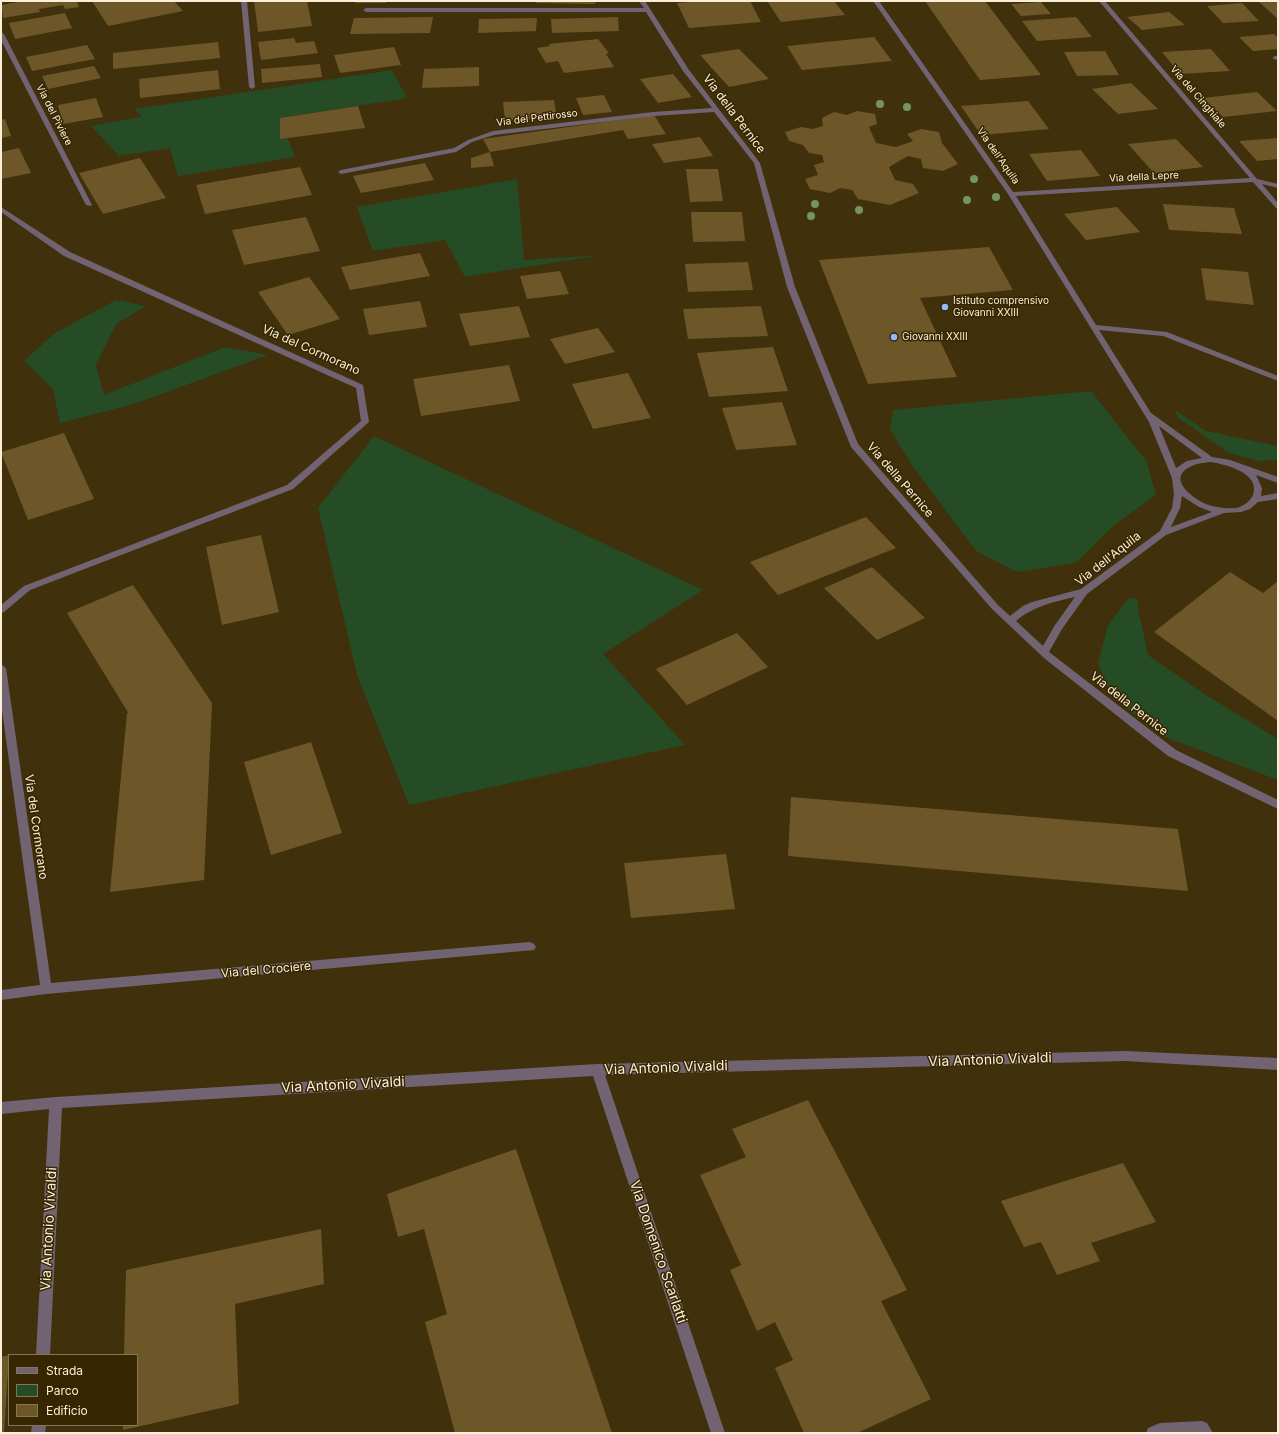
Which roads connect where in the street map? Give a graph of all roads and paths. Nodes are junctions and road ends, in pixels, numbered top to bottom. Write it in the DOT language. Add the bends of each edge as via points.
graph roads {
  1 [pos="244,1"];
  2 [pos="642,1"];
  3 [pos="876,1"];
  4 [pos="1102,1"];
  5 [pos="366,10"];
  6 [pos="648,10"];
  7 [pos="1,34"];
  8 [pos="252,87"];
  9 [pos="716,110"];
  10 [pos="341,172"];
  11 [pos="1255,180"];
  12 [pos="1278,186"];
  13 [pos="1011,194"];
  14 [pos="89,205"];
  15 [pos="1278,207"];
  16 [pos="1,209"];
  17 [pos="1094,328"];
  18 [pos="1278,379"];
  19 [pos="1146,412"];
  20 [pos="1210,459"];
  21 [pos="1232,464"];
  22 [pos="1278,480"];
  23 [pos="1176,481"];
  24 [pos="1278,496"];
  25 [pos="1257,499"];
  26 [pos="1224,511"];
  27 [pos="1164,532"];
  28 [pos="1084,592"];
  29 [pos="1,610"];
  30 [pos="1010,621"];
  31 [pos="1044,652"];
  32 [pos="1,668"];
  33 [pos="1278,805"];
  34 [pos="530,947"];
  35 [pos="46,989"];
  36 [pos="1,994"];
  37 [pos="1278,1064"];
  38 [pos="597,1070"];
  39 [pos="56,1103"];
  40 [pos="1,1108"];
  41 [pos="42,1354"];
  42 [pos="718,1433"];
  43 [pos="1153,1433"];
  44 [pos="1206,1433"];
  1 -- 8 [label="street"];
  2 -- 6 [label="street, Via della Pernice"];
  3 -- 13 [label="street, Via dell'Aquila"];
  4 -- 11 [label="street, Via del Cinghiale"];
  5 -- 6 [label="street"];
  6 -- 9 [label="street, Via della Pernice" via="686,71"];
  7 -- 14 [label="street, Via del Piviere"];
  9 -- 10 [label="street, Via del Pettirosso" via="653,114 493,133 470,141 456,150"];
  9 -- 30 [label="street, Via della Pernice" via="757,163 791,287 854,445"];
  11 -- 12 [label="street, Via della Lepre"];
  11 -- 13 [label="street, Via della Lepre"];
  11 -- 15 [label="street, Via del Cinghiale"];
  13 -- 17 [label="street, Via dell'Aquila"];
  16 -- 29 [label="street, Via del Cormorano" via="66,254 360,386 365,422 290,487 27,588"];
  17 -- 18 [label="street" via="1164,334"];
  17 -- 19 [label="street, Via dell'Aquila"];
  19 -- 20 [label="street"];
  19 -- 23 [label="street, Via dell'Aquila" via="1153,422"];
  20 -- 21 [label="street"];
  20 -- 23 [label="street" via="1186,463 1179,469"];
  21 -- 22 [label="street"];
  21 -- 25 [label="street" via="1243,469 1258,484"];
  23 -- 26 [label="street, Via dell'Aquila" via="1182,493 1200,505"];
  23 -- 27 [label="street, Via dell'Aquila" via="1176,508"];
  24 -- 25 [label="street"];
  25 -- 26 [label="street, Via dell'Aquila" via="1252,505 1244,508"];
  26 -- 27 [label="street"];
  27 -- 28 [label="street, Via dell'Aquila"];
  28 -- 30 [label="street" via="1030,606"];
  28 -- 31 [label="street, Via dell'Aquila" via="1058,626"];
  30 -- 31 [label="street, Via della Pernice"];
  31 -- 33 [label="street, Via della Pernice" via="1172,753"];
  32 -- 35 [label="street, Via del Cormorano"];
  34 -- 35 [label="street, Via del Crociere"];
  35 -- 36 [label="street, Via del Crociere"];
  37 -- 38 [label="street, Via Antonio Vivaldi" via="1125,1056"];
  38 -- 39 [label="street, Via Antonio Vivaldi"];
  38 -- 42 [label="street, Via Domenico Scarlatti"];
  39 -- 40 [label="street, Via Antonio Vivaldi"];
  39 -- 41 [label="street, Via Antonio Vivaldi"];
  43 -- 44 [label="street" via="1160,1430 1202,1428"];
}
